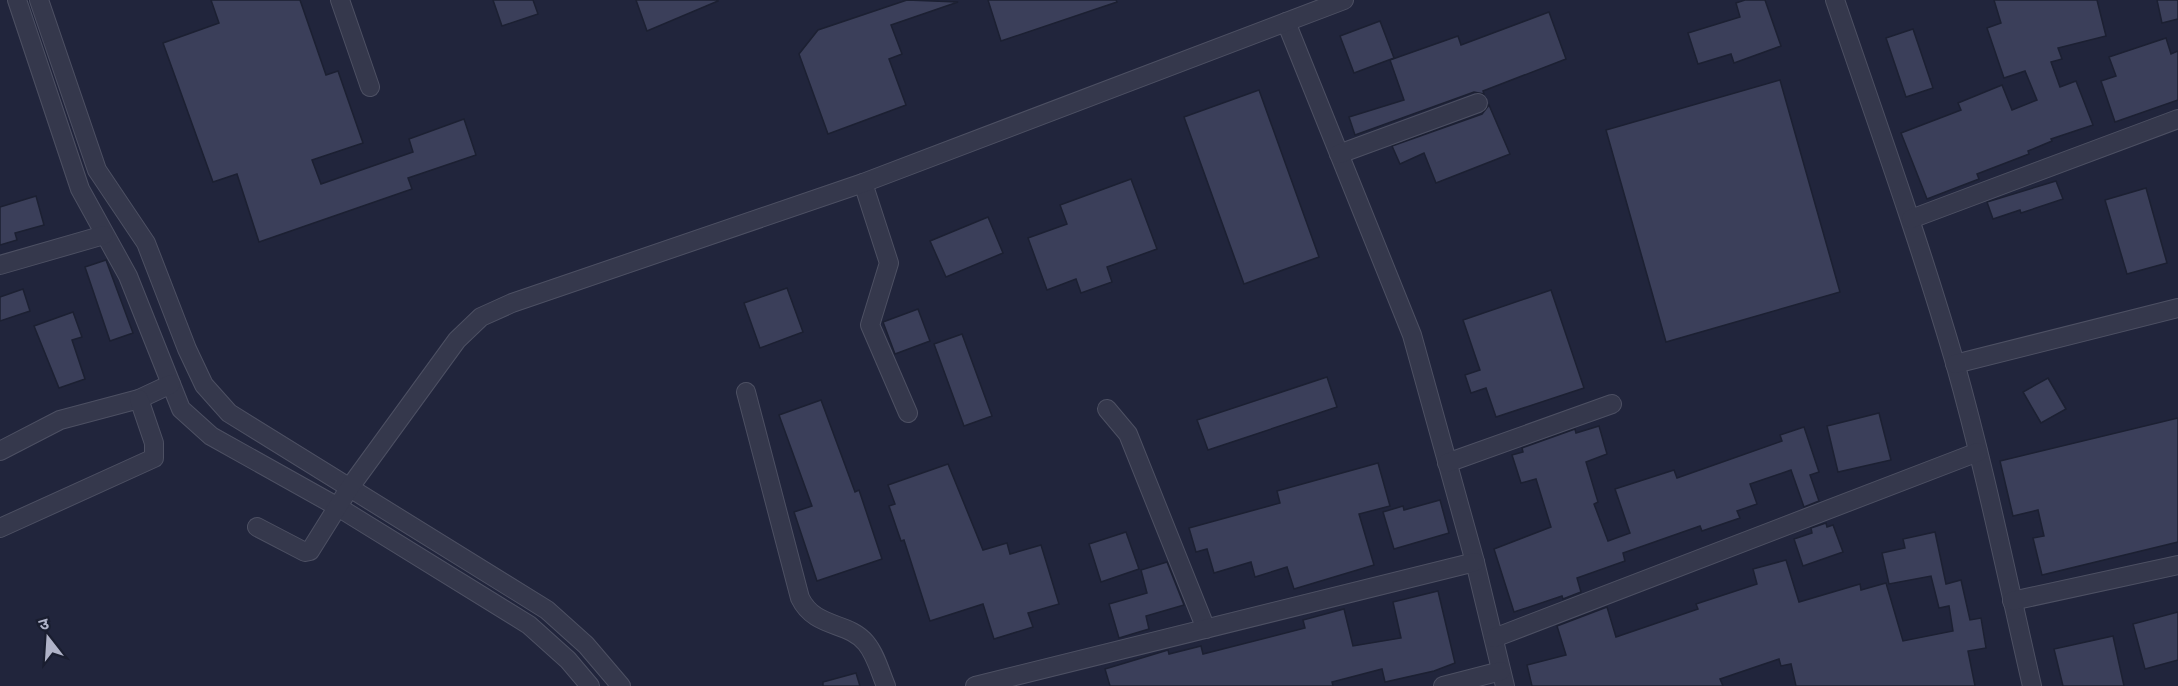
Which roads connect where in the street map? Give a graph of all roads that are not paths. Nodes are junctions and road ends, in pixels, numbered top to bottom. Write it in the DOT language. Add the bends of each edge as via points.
graph roads {
  1 [pos="17,0"];
  2 [pos="39,0"];
  3 [pos="340,0"];
  4 [pos="1344,0"];
  5 [pos="1835,0"];
  6 [pos="1286,22"];
  7 [pos="370,87"];
  8 [pos="1478,103"];
  9 [pos="2178,119"];
  10 [pos="1340,154"];
  11 [pos="863,183"];
  12 [pos="1911,219"];
  13 [pos="104,235"];
  14 [pos="0,265"];
  15 [pos="2178,308"];
  16 [pos="1955,364"];
  17 [pos="171,384"];
  18 [pos="746,392"];
  19 [pos="139,399"];
  20 [pos="1612,404"];
  21 [pos="1107,409"];
  22 [pos="908,413"];
  23 [pos="0,451"];
  24 [pos="1978,452"];
  25 [pos="1447,463"];
  26 [pos="350,487"];
  27 [pos="338,507"];
  28 [pos="257,526"];
  29 [pos="0,528"];
  30 [pos="1475,562"];
  31 [pos="2178,565"];
  32 [pos="2012,601"];
  33 [pos="1206,629"];
  34 [pos="1494,638"];
  35 [pos="1503,679"];
  36 [pos="590,686"];
  37 [pos="621,686"];
  38 [pos="886,686"];
  39 [pos="975,686"];
  40 [pos="1443,686"];
  41 [pos="2032,686"];
  1 -- 13 [label="street" via="80,189"];
  2 -- 26 [label="street" via="97,170 146,243 204,385 229,413"];
  3 -- 7 [label="street"];
  4 -- 6 [label="street"];
  5 -- 12 [label="street"];
  6 -- 10 [label="street"];
  6 -- 11 [label="street"];
  8 -- 10 [label="street"];
  9 -- 12 [label="street"];
  10 -- 25 [label="street" via="1412,335"];
  11 -- 22 [label="street" via="889,264 870,325"];
  11 -- 26 [label="street" via="481,317 457,340"];
  12 -- 16 [label="street"];
  13 -- 14 [label="street"];
  13 -- 17 [label="street" via="128,276"];
  15 -- 16 [label="street"];
  16 -- 24 [label="street"];
  17 -- 19 [label="street"];
  17 -- 27 [label="street" via="181,409 211,436"];
  18 -- 38 [label="street" via="800,598 814,616 865,640"];
  19 -- 23 [label="street" via="60,420"];
  19 -- 29 [label="street" via="154,443 154,458"];
  20 -- 25 [label="street"];
  21 -- 33 [label="street" via="1128,434"];
  24 -- 32 [label="street"];
  24 -- 34 [label="street"];
  25 -- 30 [label="street"];
  26 -- 27 [label="street"];
  26 -- 37 [label="street" via="547,610 586,645"];
  27 -- 28 [label="street" via="308,552"];
  27 -- 36 [label="street" via="529,625"];
  30 -- 33 [label="street"];
  30 -- 34 [label="street"];
  31 -- 32 [label="street"];
  32 -- 41 [label="street"];
  33 -- 39 [label="street"];
  34 -- 35 [label="street"];
  35 -- 40 [label="street"];
}
